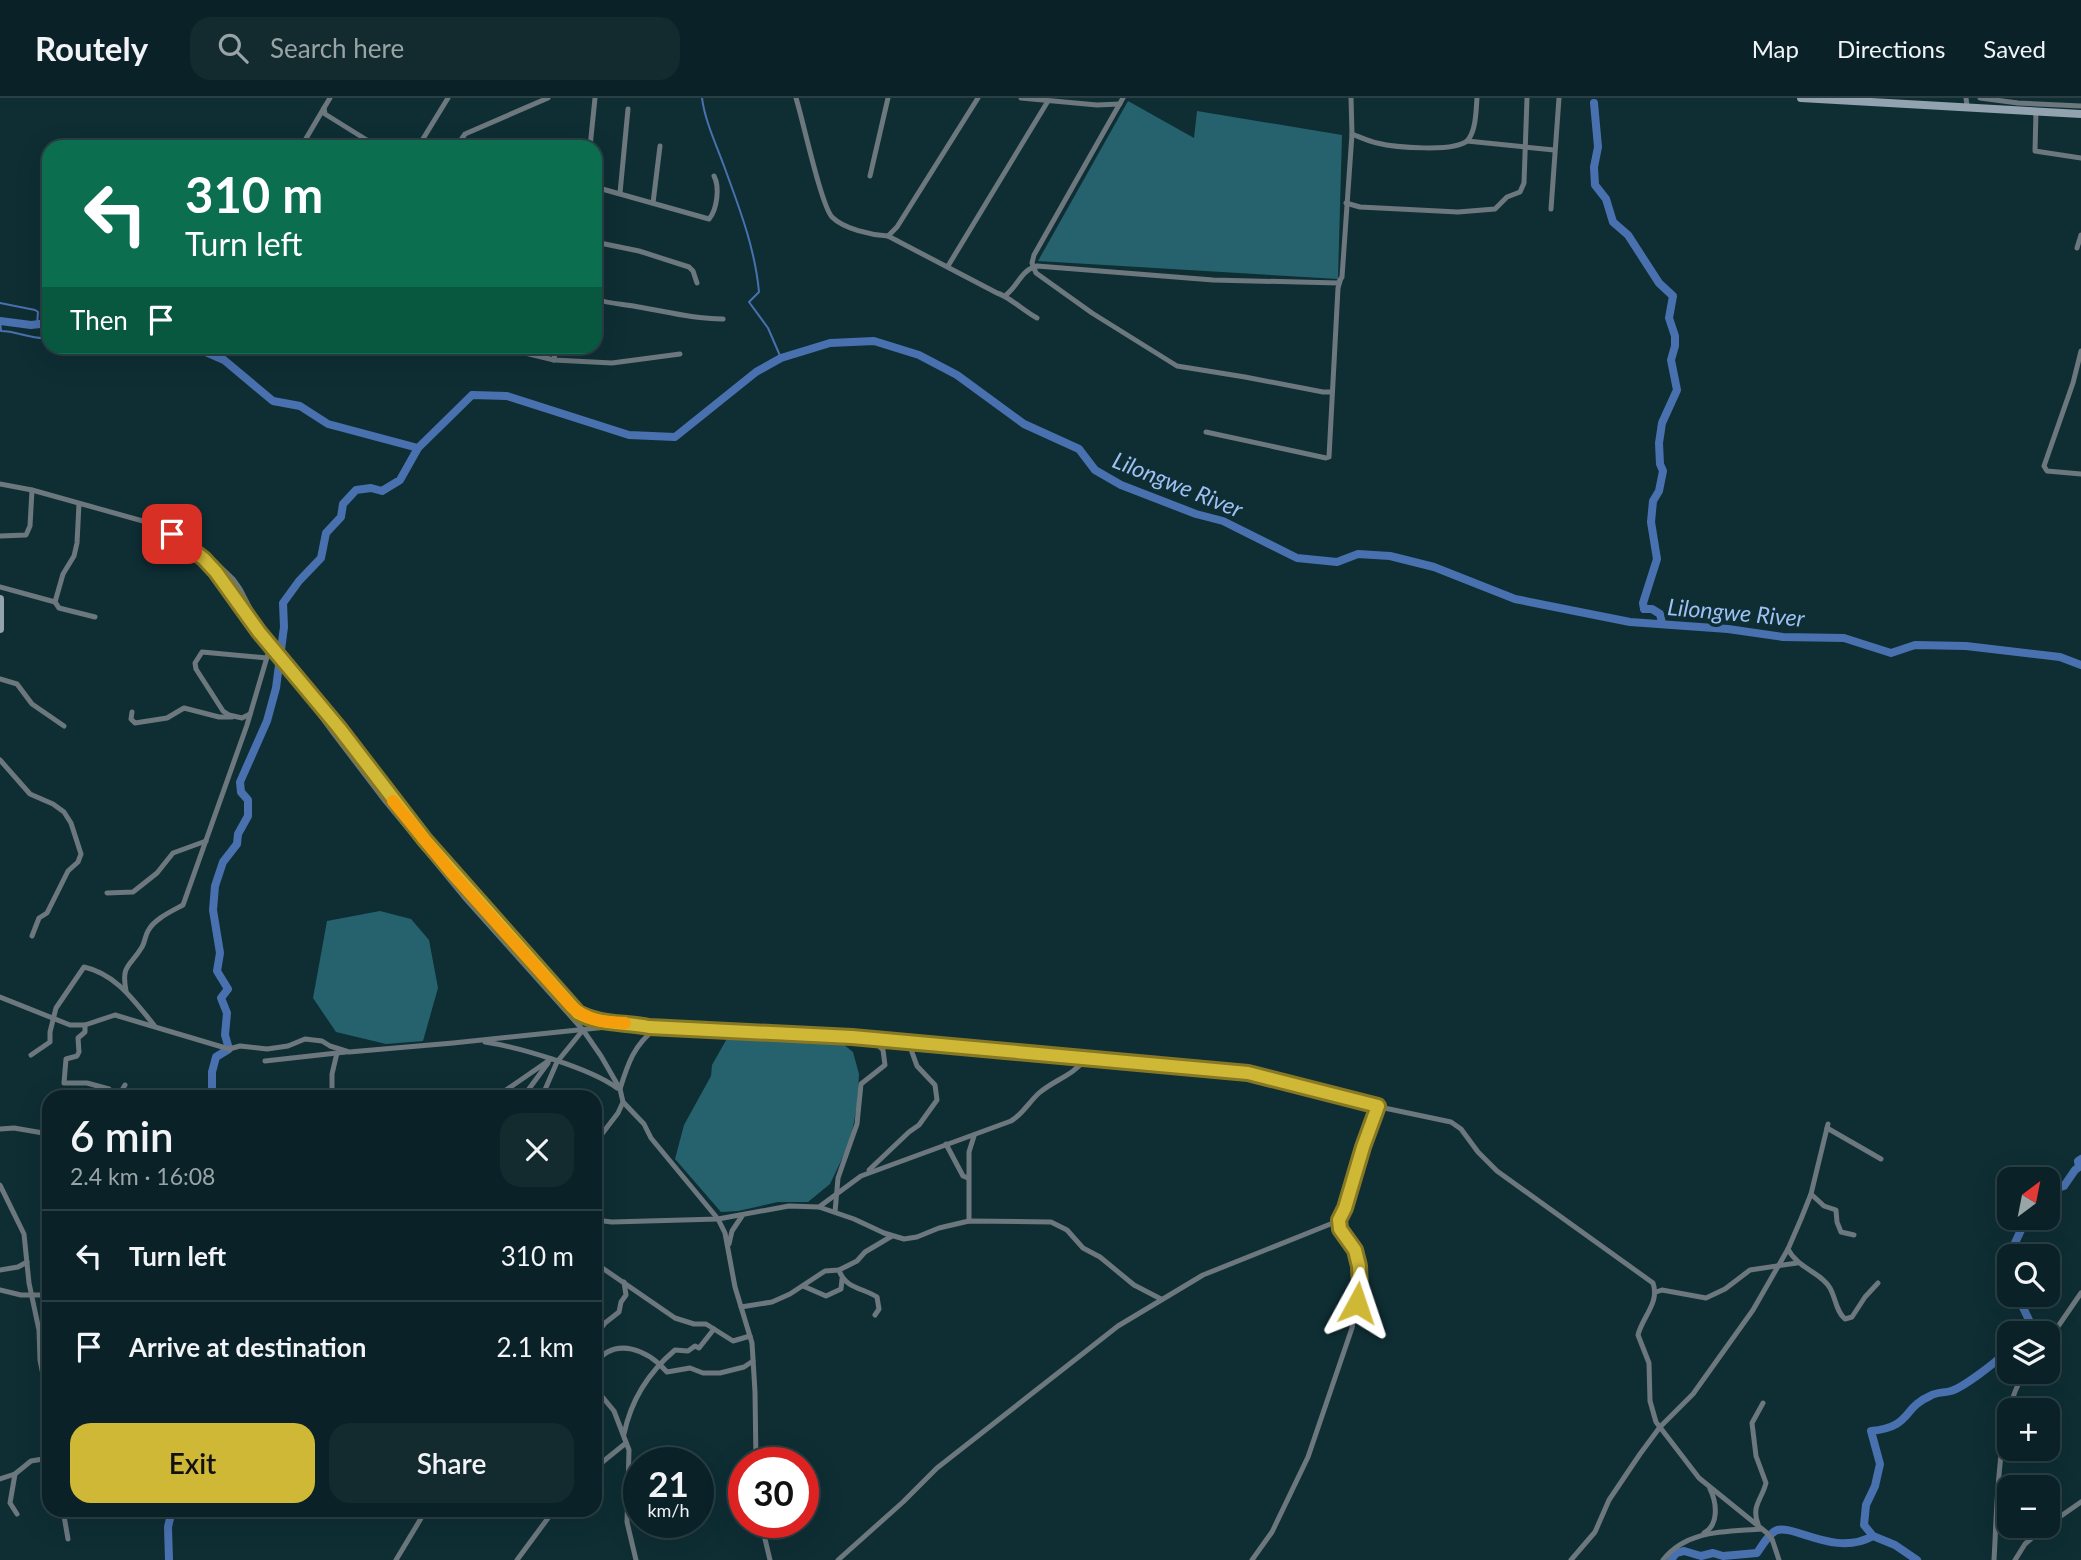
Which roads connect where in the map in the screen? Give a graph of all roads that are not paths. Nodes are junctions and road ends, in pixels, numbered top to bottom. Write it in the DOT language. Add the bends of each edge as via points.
graph roads {
  1 [pos="330,98"];
  2 [pos="448,98"];
  3 [pos="548,98"];
  4 [pos="595,98"];
  5 [pos="796,98"];
  6 [pos="888,98"];
  7 [pos="978,98"];
  8 [pos="1020,98"];
  9 [pos="1351,98"];
  10 [pos="1477,98"];
  11 [pos="1527,98"];
  12 [pos="1559,98"];
  13 [pos="1801,98"];
  14 [pos="1980,98"];
  15 [pos="1048,101"];
  16 [pos="1122,101"];
  17 [pos="1967,102"];
  18 [pos="2064,105"];
  19 [pos="2081,106"];
  20 [pos="324,108"];
  21 [pos="628,109"];
  22 [pos="2036,111"];
  23 [pos="2081,114"];
  24 [pos="1352,134"];
  25 [pos="305,140"];
  26 [pos="367,140"];
  27 [pos="422,140"];
  28 [pos="460,140"];
  29 [pos="591,140"];
  30 [pos="1467,141"];
  31 [pos="660,146"];
  32 [pos="1524,146"];
  33 [pos="1554,150"];
  34 [pos="2081,158"];
  35 [pos="714,176"];
  36 [pos="870,176"];
  37 [pos="602,189"];
  38 [pos="620,193"];
  39 [pos="653,203"];
  40 [pos="1346,204"];
  41 [pos="1551,209"];
  42 [pos="2081,235"];
  43 [pos="888,236"];
  44 [pos="602,244"];
  45 [pos="2077,248"];
  46 [pos="947,266"];
  47 [pos="1032,267"];
  48 [pos="1340,281"];
  49 [pos="697,283"];
  50 [pos="1006,295"];
  51 [pos="602,301"];
  52 [pos="1037,318"];
  53 [pos="723,319"];
  54 [pos="2081,351"];
  55 [pos="529,354"];
  56 [pos="555,354"];
  57 [pos="680,354"];
  58 [pos="554,360"];
  59 [pos="1331,392"];
  60 [pos="1206,432"];
  61 [pos="2081,474"];
  62 [pos="0,484"];
  63 [pos="32,490"];
  64 [pos="79,504"];
  65 [pos="0,536"];
  66 [pos="0,587"];
  67 [pos="0,599"];
  68 [pos="55,602"];
  69 [pos="95,617"];
  70 [pos="0,629"];
  71 [pos="270,646"];
  72 [pos="267,657"];
  73 [pos="288,669"];
  74 [pos="0,679"];
  75 [pos="132,712"];
  76 [pos="250,714"];
  77 [pos="235,717"];
  78 [pos="64,726"];
  79 [pos="0,760"];
  80 [pos="206,841"];
  81 [pos="107,893"];
  82 [pos="32,936"];
  83 [pos="126,991"];
  84 [pos="0,997"];
  85 [pos="53,1019"];
  86 [pos="86,1025"];
  87 [pos="153,1025"];
  88 [pos="649,1027"];
  89 [pos="657,1027"];
  90 [pos="583,1030"];
  91 [pos="877,1040"];
  92 [pos="478,1041"];
  93 [pos="908,1041"];
  94 [pos="349,1052"];
  95 [pos="337,1053"];
  96 [pos="31,1055"];
  97 [pos="1085,1059"];
  98 [pos="265,1060"];
  99 [pos="554,1060"];
  100 [pos="125,1085"];
  101 [pos="620,1089"];
  102 [pos="109,1090"];
  103 [pos="122,1090"];
  104 [pos="332,1090"];
  105 [pos="507,1090"];
  106 [pos="529,1090"];
  107 [pos="545,1090"];
  108 [pos="623,1102"];
  109 [pos="1378,1106"];
  110 [pos="0,1129"];
  111 [pos="42,1133"];
  112 [pos="602,1134"];
  113 [pos="974,1136"];
  114 [pos="946,1144"];
  115 [pos="1881,1159"];
  116 [pos="861,1176"];
  117 [pos="968,1178"];
  118 [pos="0,1185"];
  119 [pos="836,1194"];
  120 [pos="1811,1194"];
  121 [pos="818,1207"];
  122 [pos="835,1212"];
  123 [pos="745,1215"];
  124 [pos="718,1219"];
  125 [pos="1339,1220"];
  126 [pos="602,1221"];
  127 [pos="969,1221"];
  128 [pos="1854,1235"];
  129 [pos="892,1236"];
  130 [pos="728,1249"];
  131 [pos="1788,1249"];
  132 [pos="27,1262"];
  133 [pos="1797,1263"];
  134 [pos="1779,1264"];
  135 [pos="602,1268"];
  136 [pos="0,1270"];
  137 [pos="840,1273"];
  138 [pos="624,1282"];
  139 [pos="1878,1283"];
  140 [pos="803,1286"];
  141 [pos="0,1290"];
  142 [pos="1656,1292"];
  143 [pos="2081,1293"];
  144 [pos="42,1295"];
  145 [pos="32,1296"];
  146 [pos="1161,1299"];
  147 [pos="741,1307"];
  148 [pos="875,1315"];
  149 [pos="2060,1324"];
  150 [pos="602,1329"];
  151 [pos="714,1329"];
  152 [pos="750,1336"];
  153 [pos="602,1354"];
  154 [pos="42,1362"];
  155 [pos="753,1362"];
  156 [pos="658,1364"];
  157 [pos="2018,1384"];
  158 [pos="602,1396"];
  159 [pos="1763,1403"];
  160 [pos="1660,1427"];
  161 [pos="624,1434"];
  162 [pos="626,1443"];
  163 [pos="756,1447"];
  164 [pos="42,1459"];
  165 [pos="602,1462"];
  166 [pos="15,1474"];
  167 [pos="0,1479"];
  168 [pos="1709,1486"];
  169 [pos="2081,1502"];
  170 [pos="17,1514"];
  171 [pos="65,1517"];
  172 [pos="422,1517"];
  173 [pos="549,1517"];
  174 [pos="2060,1517"];
  175 [pos="1763,1530"];
  176 [pos="1700,1535"];
  177 [pos="765,1538"];
  178 [pos="2032,1538"];
  179 [pos="68,1539"];
  180 [pos="396,1560"];
  181 [pos="517,1560"];
  182 [pos="636,1560"];
  183 [pos="770,1560"];
  184 [pos="838,1560"];
  185 [pos="1252,1560"];
  186 [pos="1571,1560"];
  187 [pos="1663,1560"];
  188 [pos="1779,1560"];
  189 [pos="1994,1560"];
  190 [pos="2015,1560"];
  1 -- 20 [label="street"];
  2 -- 27 [label="street"];
  3 -- 28 [label="street"];
  4 -- 29 [label="street"];
  5 -- 43 [label="street" via="829,213 845,225"];
  6 -- 36 [label="street"];
  7 -- 43 [label="street"];
  8 -- 15 [label="street"];
  9 -- 24 [label="street"];
  10 -- 30 [label="street"];
  11 -- 32 [label="street"];
  12 -- 33 [label="street"];
  13 -- 17 [label="main road"];
  14 -- 18 [label="street"];
  15 -- 16 [label="street" via="1097,106"];
  15 -- 46 [label="street"];
  16 -- 47 [label="street" via="1053,220"];
  17 -- 22 [label="main road"];
  18 -- 19 [label="street"];
  18 -- 22 [label="main road"];
  18 -- 23 [label="main road"];
  20 -- 25 [label="street"];
  20 -- 26 [label="street" via="325,114"];
  21 -- 38 [label="street"];
  22 -- 34 [label="street" via="2035,151"];
  24 -- 30 [label="street" via="1378,144 1423,148"];
  24 -- 40 [label="street"];
  30 -- 32 [label="street"];
  31 -- 39 [label="street"];
  32 -- 33 [label="street"];
  32 -- 40 [label="street" via="1523,188 1495,209 1458,212"];
  33 -- 41 [label="street"];
  35 -- 39 [label="street" via="718,186 711,219"];
  37 -- 38 [label="street"];
  38 -- 39 [label="street"];
  40 -- 48 [label="street"];
  42 -- 45 [label="street"];
  43 -- 46 [label="street"];
  44 -- 49 [label="street" via="689,267"];
  46 -- 50 [label="street"];
  47 -- 48 [label="street" via="1213,280"];
  47 -- 50 [label="street"];
  47 -- 59 [label="street" via="1047,283 1177,366"];
  48 -- 59 [label="street"];
  50 -- 52 [label="street"];
  51 -- 53 [label="street"];
  54 -- 61 [label="street" via="2044,466 2047,471"];
  55 -- 58 [label="street"];
  56 -- 58 [label="street"];
  57 -- 58 [label="street" via="619,363"];
  59 -- 60 [label="street" via="1331,453 1326,458"];
  62 -- 63 [label="street"];
  63 -- 64 [label="street"];
  63 -- 65 [label="street" via="26,535"];
  64 -- 68 [label="street" via="78,542"];
  64 -- 71 [label="street" via="172,534 224,581"];
  66 -- 68 [label="street"];
  67 -- 70 [label="main road"];
  68 -- 69 [label="street" via="59,608"];
  71 -- 72 [label="street"];
  71 -- 73 [label="street"];
  72 -- 76 [label="street"];
  72 -- 77 [label="street" via="208,651 195,663 217,705"];
  73 -- 88 [label="street" via="425,840 578,1013 597,1021"];
  73 -- 90 [label="street" via="385,801"];
  74 -- 78 [label="street" via="17,684 32,704"];
  75 -- 77 [label="street" via="135,723 167,718 184,708"];
  76 -- 77 [label="street"];
  76 -- 80 [label="street"];
  79 -- 82 [label="street" via="30,794 64,812 81,855"];
  80 -- 81 [label="street" via="173,853 133,892"];
  80 -- 83 [label="street" via="183,905 151,926 126,967"];
  83 -- 85 [label="street" via="84,967"];
  83 -- 87 [label="street"];
  84 -- 85 [label="street"];
  85 -- 86 [label="street"];
  85 -- 96 [label="street" via="50,1042"];
  86 -- 87 [label="street" via="115,1015"];
  86 -- 102 [label="street" via="78,1038 77,1056 66,1059 64,1083"];
  87 -- 94 [label="street" via="229,1049 268,1049 305,1039"];
  88 -- 89 [label="street"];
  88 -- 90 [label="street"];
  89 -- 91 [label="street"];
  89 -- 101 [label="street" via="641,1039"];
  90 -- 92 [label="street"];
  90 -- 99 [label="street"];
  90 -- 101 [label="street"];
  91 -- 93 [label="street"];
  91 -- 119 [label="street" via="884,1065 862,1084 858,1124"];
  92 -- 94 [label="street"];
  92 -- 99 [label="street"];
  93 -- 97 [label="street"];
  93 -- 116 [label="street" via="917,1066 935,1085 937,1100 919,1125"];
  94 -- 95 [label="street"];
  95 -- 98 [label="street"];
  95 -- 104 [label="street"];
  97 -- 109 [label="street" via="1263,1075"];
  97 -- 113 [label="street" via="1042,1090 1017,1118"];
  99 -- 101 [label="street"];
  99 -- 105 [label="street"];
  99 -- 106 [label="street"];
  99 -- 107 [label="street"];
  100 -- 103 [label="street"];
  101 -- 108 [label="street"];
  108 -- 112 [label="street"];
  108 -- 124 [label="street"];
  109 -- 125 [label="street"];
  109 -- 142 [label="street" via="1457,1126 1497,1171 1649,1279"];
  110 -- 111 [label="street"];
  113 -- 114 [label="street"];
  113 -- 117 [label="street" via="968,1152"];
  114 -- 116 [label="street"];
  114 -- 117 [label="street"];
  115 -- 120 [label="street" via="1827,1126"];
  116 -- 119 [label="street"];
  117 -- 127 [label="street"];
  118 -- 132 [label="street" via="23,1234"];
  119 -- 121 [label="street"];
  119 -- 122 [label="street"];
  120 -- 128 [label="street" via="1836,1210 1841,1232"];
  120 -- 131 [label="street"];
  121 -- 122 [label="street"];
  121 -- 123 [label="street" via="789,1206"];
  122 -- 129 [label="street"];
  123 -- 124 [label="street"];
  123 -- 130 [label="street" via="732,1231"];
  124 -- 126 [label="street"];
  124 -- 130 [label="street"];
  125 -- 146 [label="street" via="1203,1275"];
  125 -- 185 [label="street" via="1355,1250 1361,1279 1352,1328 1308,1457 1272,1532"];
  127 -- 129 [label="street" via="911,1238"];
  127 -- 146 [label="street" via="1051,1222 1134,1285"];
  129 -- 137 [label="street"];
  130 -- 147 [label="street"];
  131 -- 133 [label="street"];
  131 -- 134 [label="street"];
  132 -- 136 [label="street"];
  132 -- 145 [label="street"];
  133 -- 134 [label="street"];
  133 -- 139 [label="street" via="1829,1286 1845,1319 1852,1317"];
  134 -- 142 [label="street" via="1746,1272 1706,1298"];
  134 -- 160 [label="street" via="1697,1389"];
  135 -- 138 [label="street"];
  137 -- 140 [label="street" via="825,1271"];
  137 -- 140 [label="street" via="841,1289 826,1296"];
  137 -- 148 [label="street" via="852,1286 877,1297"];
  138 -- 150 [label="street" via="626,1295 619,1312"];
  138 -- 151 [label="street" via="681,1321"];
  140 -- 147 [label="street" via="772,1302"];
  141 -- 145 [label="street"];
  142 -- 160 [label="street" via="1638,1335 1649,1363 1652,1412"];
  143 -- 149 [label="street"];
  144 -- 145 [label="street"];
  145 -- 154 [label="street"];
  146 -- 184 [label="street" via="1118,1326 937,1468"];
  147 -- 152 [label="street"];
  151 -- 152 [label="street" via="737,1342"];
  151 -- 156 [label="street" via="699,1348 675,1350"];
  152 -- 155 [label="street"];
  153 -- 156 [label="street" via="625,1346"];
  155 -- 156 [label="street" via="720,1373 690,1368 667,1372"];
  155 -- 163 [label="street"];
  156 -- 161 [label="street" via="630,1408"];
  157 -- 189 [label="street" via="2006,1424"];
  158 -- 161 [label="street"];
  159 -- 175 [label="street" via="1752,1423 1756,1457 1766,1483 1755,1512"];
  160 -- 168 [label="street" via="1687,1465"];
  160 -- 186 [label="street" via="1609,1500 1595,1532"];
  161 -- 162 [label="street"];
  162 -- 165 [label="street"];
  162 -- 182 [label="street" via="630,1466 627,1522"];
  164 -- 166 [label="street" via="31,1461"];
  166 -- 167 [label="street"];
  166 -- 170 [label="street" via="10,1503"];
  168 -- 175 [label="street"];
  168 -- 176 [label="street" via="1714,1522"];
  169 -- 174 [label="street"];
  171 -- 179 [label="street"];
  172 -- 180 [label="street"];
  173 -- 181 [label="street"];
  175 -- 176 [label="street"];
  175 -- 188 [label="street" via="1772,1539"];
  176 -- 187 [label="street" via="1676,1546"];
  177 -- 183 [label="street"];
  178 -- 190 [label="street"];
}
